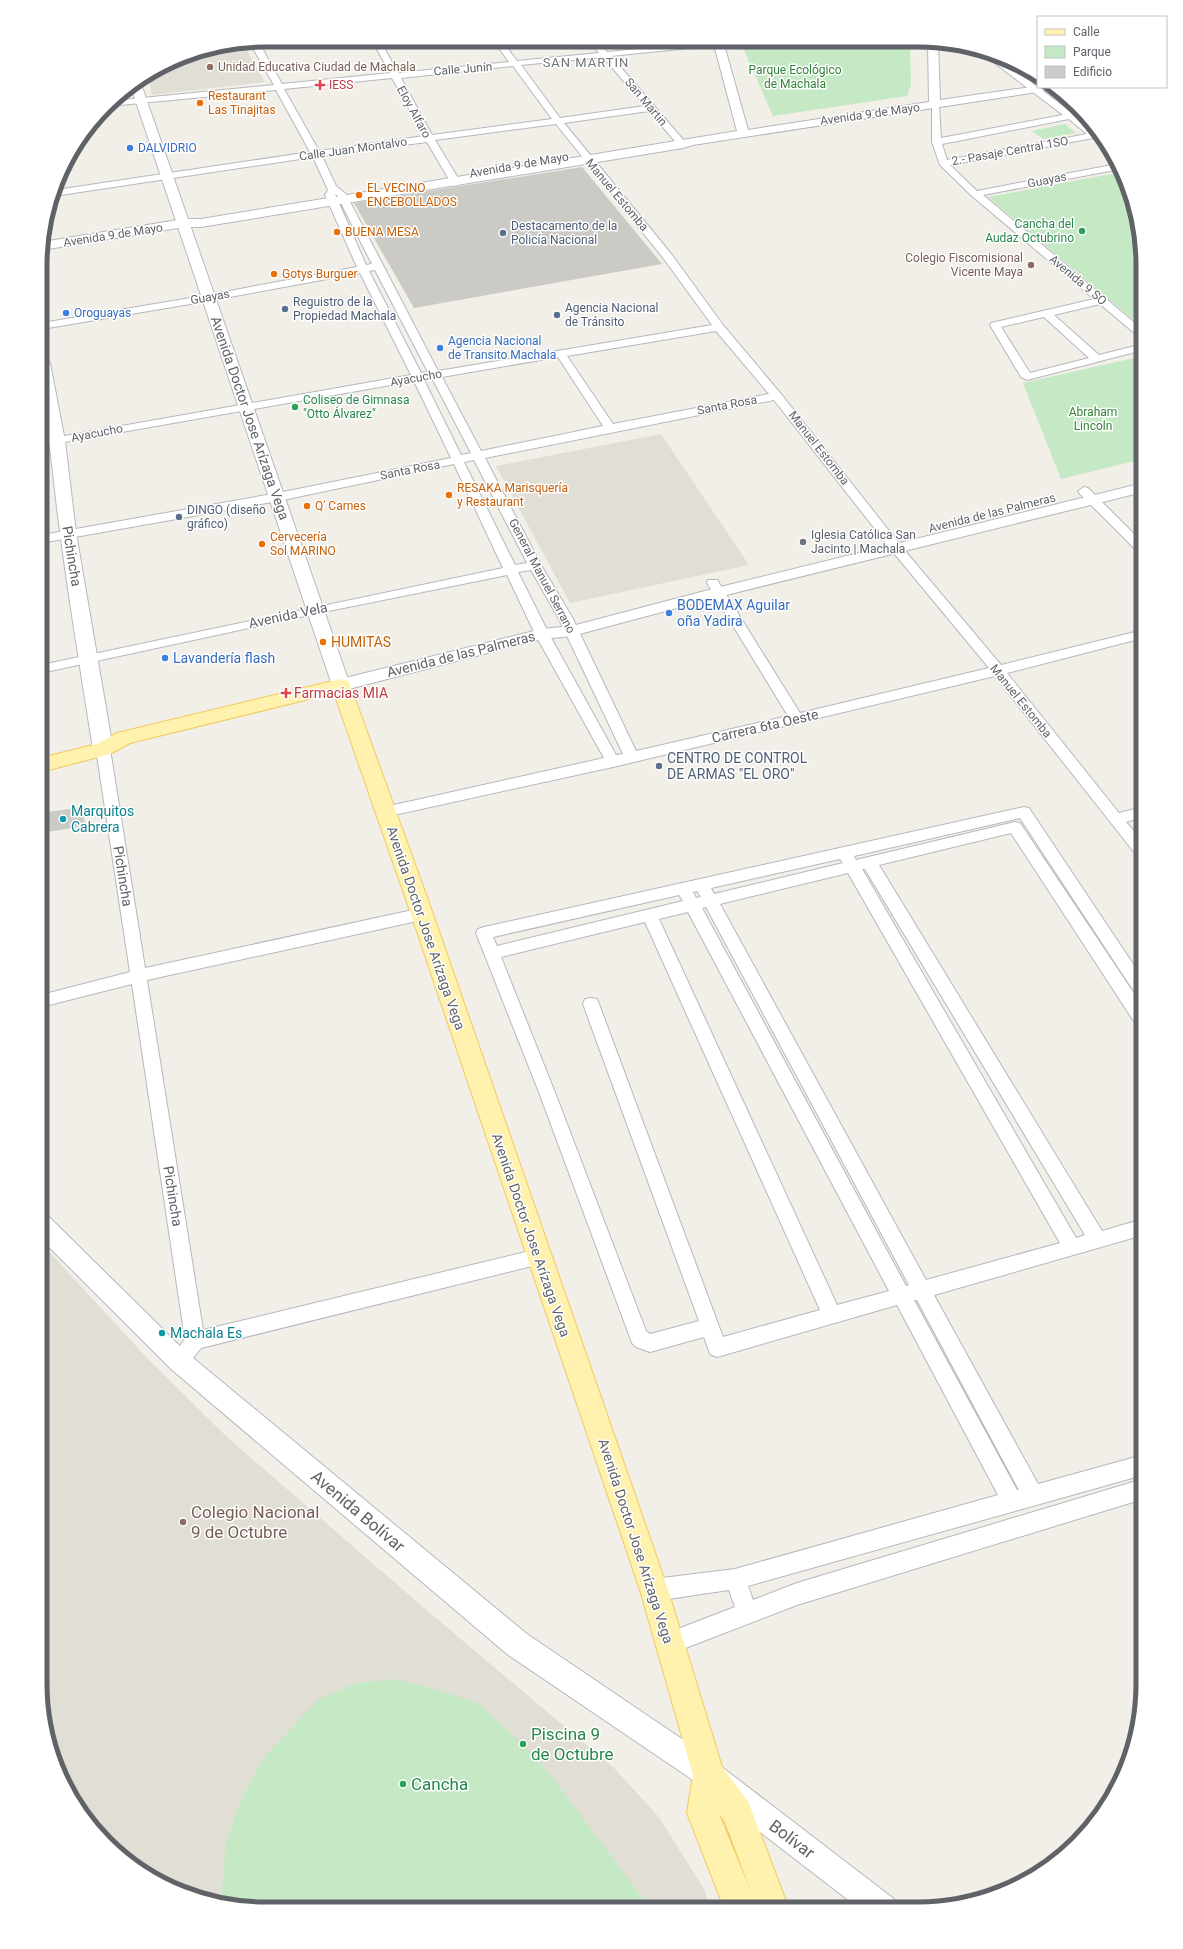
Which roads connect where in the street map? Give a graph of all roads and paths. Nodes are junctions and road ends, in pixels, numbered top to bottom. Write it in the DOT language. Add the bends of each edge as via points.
graph roads {
  1 [pos="257,47"];
  2 [pos="380,47"];
  3 [pos="503,47"];
  4 [pos="599,47"];
  5 [pos="660,47"];
  6 [pos="720,47"];
  7 [pos="933,47"];
  8 [pos="605,54"];
  9 [pos="516,64"];
  10 [pos="1008,66"];
  11 [pos="394,75"];
  12 [pos="1028,77"];
  13 [pos="1021,80"];
  14 [pos="278,86"];
  15 [pos="137,88"];
  16 [pos="1045,88"];
  17 [pos="1035,90"];
  18 [pos="141,100"];
  19 [pos="119,103"];
  20 [pos="935,105"];
  21 [pos="650,108"];
  22 [pos="1077,116"];
  23 [pos="1071,117"];
  24 [pos="559,121"];
  25 [pos="1088,128"];
  26 [pos="743,133"];
  27 [pos="1094,136"];
  28 [pos="429,138"];
  29 [pos="937,142"];
  30 [pos="684,143"];
  31 [pos="316,154"];
  32 [pos="587,158"];
  33 [pos="943,163"];
  34 [pos="1113,167"];
  35 [pos="167,176"];
  36 [pos="454,180"];
  37 [pos="60,191"];
  38 [pos="975,194"];
  39 [pos="336,195"];
  40 [pos="184,223"];
  41 [pos="48,245"];
  42 [pos="378,266"];
  43 [pos="363,269"];
  44 [pos="208,298"];
  45 [pos="1102,300"];
  46 [pos="1047,314"];
  47 [pos="47,325"];
  48 [pos="719,327"];
  49 [pos="1136,329"];
  50 [pos="1136,349"];
  51 [pos="561,354"];
  52 [pos="1097,359"];
  53 [pos="435,375"];
  54 [pos="418,378"];
  55 [pos="777,396"];
  56 [pos="246,406"];
  57 [pos="47,419"];
  58 [pos="610,428"];
  59 [pos="49,442"];
  60 [pos="479,456"];
  61 [pos="458,461"];
  62 [pos="1136,478"];
  63 [pos="1136,488"];
  64 [pos="1089,495"];
  65 [pos="278,496"];
  66 [pos="68,534"];
  67 [pos="47,538"];
  68 [pos="893,543"];
  69 [pos="1136,543"];
  70 [pos="535,565"];
  71 [pos="511,569"];
  72 [pos="716,587"];
  73 [pos="314,610"];
  74 [pos="569,625"];
  75 [pos="542,634"];
  76 [pos="1136,636"];
  77 [pos="88,659"];
  78 [pos="47,668"];
  79 [pos="998,671"];
  80 [pos="341,685"];
  81 [pos="797,719"];
  82 [pos="102,744"];
  83 [pos="47,752"];
  84 [pos="632,757"];
  85 [pos="613,762"];
  86 [pos="47,763"];
  87 [pos="385,812"];
  88 [pos="1136,814"];
  89 [pos="1116,819"];
  90 [pos="1136,844"];
  91 [pos="848,859"];
  92 [pos="869,862"];
  93 [pos="701,884"];
  94 [pos="683,888"];
  95 [pos="710,900"];
  96 [pos="692,904"];
  97 [pos="422,914"];
  98 [pos="650,915"];
  99 [pos="492,953"];
  100 [pos="139,976"];
  101 [pos="1136,981"];
  102 [pos="47,999"];
  103 [pos="591,1004"];
  104 [pos="1136,1010"];
  105 [pos="1136,1229"];
  106 [pos="47,1230"];
  107 [pos="1098,1240"];
  108 [pos="1072,1247"];
  109 [pos="538,1257"];
  110 [pos="921,1290"];
  111 [pos="902,1296"];
  112 [pos="832,1316"];
  113 [pos="711,1327"];
  114 [pos="195,1341"];
  115 [pos="180,1361"];
  116 [pos="1136,1467"];
  117 [pos="1136,1491"];
  118 [pos="1034,1496"];
  119 [pos="1012,1501"];
  120 [pos="735,1579"];
  121 [pos="654,1590"];
  122 [pos="747,1612"];
  123 [pos="670,1643"];
  124 [pos="704,1772"];
  125 [pos="738,1902"];
  126 [pos="769,1902"];
  127 [pos="875,1902"];
  1 -- 14 [label="street, General Manuel Serrano"];
  2 -- 11 [label="street, Eloy Alfaro"];
  3 -- 9 [label="street, Manuel Estomba"];
  4 -- 8 [label="street, San Martin"];
  5 -- 8 [label="street, Calle Junín"];
  6 -- 26 [label="street"];
  7 -- 20 [label="street"];
  8 -- 9 [label="street, Calle Junín"];
  8 -- 21 [label="street, San Martin"];
  9 -- 11 [label="street, Calle Junín"];
  9 -- 24 [label="street, Manuel Estomba"];
  10 -- 13 [label="street"];
  11 -- 14 [label="street, Calle Junín"];
  11 -- 28 [label="street, Eloy Alfaro"];
  12 -- 13 [label="street"];
  13 -- 17 [label="street"];
  14 -- 18 [label="street, Calle Junín"];
  14 -- 31 [label="street, General Manuel Serrano"];
  15 -- 18 [label="main road, Avenida Doctor Jose Arízaga Vega"];
  16 -- 17 [label="street, Avenida 9 de Mayo"];
  17 -- 20 [label="street, Avenida 9 de Mayo"];
  17 -- 23 [label="street"];
  18 -- 19 [label="street, Calle Junín"];
  18 -- 35 [label="main road, Avenida Doctor Jose Arízaga Vega"];
  20 -- 26 [label="street, Avenida 9 de Mayo"];
  20 -- 29 [label="street"];
  21 -- 24 [label="street, Calle Juan Montalvo"];
  21 -- 30 [label="street, San Martin"];
  22 -- 23 [label="street"];
  23 -- 25 [label="street"];
  23 -- 29 [label="street"];
  24 -- 28 [label="street, Calle Juan Montalvo"];
  24 -- 32 [label="street, Manuel Estomba"];
  26 -- 30 [label="street, Avenida 9 de Mayo"];
  27 -- 33 [label="street, 2.- Pasaje Central 1SO"];
  28 -- 31 [label="street, Calle Juan Montalvo"];
  28 -- 36 [label="street, Eloy Alfaro"];
  29 -- 33 [label="street"];
  30 -- 32 [label="street, Avenida 9 de Mayo"];
  31 -- 35 [label="street, Calle Juan Montalvo"];
  31 -- 39 [label="street, General Manuel Serrano"];
  32 -- 36 [label="street, Avenida 9 de Mayo"];
  32 -- 48 [label="street, Manuel Estomba" via="668,257"];
  33 -- 38 [label="street, Avenida 9 SO"];
  34 -- 38 [label="street, Guayas"];
  35 -- 37 [label="street, Calle Juan Montalvo"];
  35 -- 40 [label="main road, Avenida Doctor Jose Arízaga Vega"];
  36 -- 39 [label="street, Avenida 9 de Mayo"];
  38 -- 45 [label="street, Avenida 9 SO"];
  39 -- 40 [label="street, Avenida 9 de Mayo" via="197,217"];
  39 -- 42 [label="street, General Manuel Serrano"];
  39 -- 43 [label="street, General Manuel Serrano"];
  40 -- 41 [label="street, Avenida 9 de Mayo"];
  40 -- 44 [label="main road, Avenida Doctor Jose Arízaga Vega"];
  42 -- 43 [label="street, Guayas"];
  42 -- 53 [label="street, General Manuel Serrano"];
  43 -- 44 [label="street, Guayas"];
  43 -- 54 [label="street, General Manuel Serrano"];
  44 -- 47 [label="street, Guayas"];
  44 -- 56 [label="main road, Avenida Doctor Jose Arízaga Vega"];
  45 -- 46 [label="street"];
  45 -- 49 [label="street, Avenida 9 SO"];
  46 -- 52 [label="street"];
  46 -- 52 [label="street" via="995,325 1027,377"];
  48 -- 51 [label="street, Ayacucho"];
  48 -- 55 [label="street, Manuel Estomba"];
  50 -- 52 [label="street"];
  51 -- 53 [label="street, Ayacucho"];
  51 -- 58 [label="street"];
  53 -- 54 [label="street, Ayacucho"];
  53 -- 60 [label="street, General Manuel Serrano"];
  54 -- 56 [label="street, Ayacucho"];
  54 -- 61 [label="street, General Manuel Serrano"];
  55 -- 58 [label="street, Santa Rosa"];
  55 -- 68 [label="street, Manuel Estomba"];
  56 -- 59 [label="street, Ayacucho"];
  56 -- 65 [label="main road, Avenida Doctor Jose Arízaga Vega"];
  57 -- 59 [label="main road, Pichincha"];
  58 -- 60 [label="street, Santa Rosa"];
  59 -- 66 [label="main road, Pichincha"];
  60 -- 61 [label="street, Santa Rosa"];
  60 -- 70 [label="street, General Manuel Serrano"];
  61 -- 65 [label="street, Santa Rosa"];
  61 -- 71 [label="street, General Manuel Serrano"];
  62 -- 64 [label="street, Avenida de las Palmeras"];
  63 -- 64 [label="street, Avenida de las Palmeras"];
  64 -- 68 [label="street, Avenida de las Palmeras" via="995,514"];
  64 -- 69 [label="street"];
  65 -- 66 [label="street, Santa Rosa"];
  65 -- 73 [label="main road, Avenida Doctor Jose Arízaga Vega"];
  66 -- 67 [label="street, Santa Rosa"];
  66 -- 77 [label="main road, Pichincha"];
  68 -- 72 [label="street, Avenida de las Palmeras"];
  68 -- 79 [label="street, Manuel Estomba"];
  70 -- 71 [label="street, Avenida Vela"];
  70 -- 74 [label="street, General Manuel Serrano"];
  71 -- 73 [label="street, Avenida Vela"];
  71 -- 75 [label="street, General Manuel Serrano"];
  72 -- 74 [label="street, Avenida de las Palmeras"];
  72 -- 81 [label="street"];
  73 -- 77 [label="street, Avenida Vela"];
  73 -- 80 [label="main road, Avenida Doctor Jose Arízaga Vega"];
  74 -- 75 [label="street, Avenida de las Palmeras"];
  74 -- 84 [label="street, General Manuel Serrano"];
  75 -- 80 [label="street, Avenida de las Palmeras"];
  75 -- 85 [label="street, General Manuel Serrano"];
  76 -- 79 [label="street, Carrera 6ta Oeste"];
  77 -- 78 [label="street, Avenida Vela"];
  77 -- 82 [label="main road, Pichincha"];
  79 -- 81 [label="street, Carrera 6ta Oeste"];
  79 -- 89 [label="street, Manuel Estomba"];
  80 -- 82 [label="main road, Avenida de las Palmeras"];
  80 -- 87 [label="main road, Avenida Doctor Jose Arízaga Vega"];
  81 -- 84 [label="street, Carrera 6ta Oeste"];
  82 -- 83 [label="main road, Avenida de las Palmeras"];
  82 -- 86 [label="main road, Avenida de las Palmeras"];
  82 -- 100 [label="street, Pichincha"];
  84 -- 85 [label="street, Carrera 6ta Oeste"];
  85 -- 87 [label="street, Carrera 6ta Oeste"];
  87 -- 97 [label="main road, Avenida Doctor Jose Arízaga Vega"];
  88 -- 89 [label="street"];
  89 -- 90 [label="street, Manuel Estomba"];
  91 -- 92 [label="street"];
  91 -- 93 [label="street"];
  91 -- 95 [label="street"];
  91 -- 101 [label="street" via="1024,812"];
  91 -- 108 [label="street"];
  92 -- 104 [label="street" via="1015,827"];
  92 -- 107 [label="street"];
  93 -- 94 [label="street"];
  93 -- 95 [label="street"];
  94 -- 96 [label="street"];
  94 -- 99 [label="street" via="484,933"];
  95 -- 96 [label="street"];
  95 -- 110 [label="street"];
  96 -- 98 [label="street"];
  96 -- 111 [label="street"];
  97 -- 100 [label="street"];
  97 -- 109 [label="main road, Avenida Doctor Jose Arízaga Vega"];
  98 -- 99 [label="street"];
  98 -- 112 [label="street"];
  99 -- 113 [label="street" via="639,1337 650,1343"];
  100 -- 102 [label="street"];
  100 -- 114 [label="street, Pichincha"];
  103 -- 113 [label="street"];
  105 -- 107 [label="street"];
  106 -- 115 [label="street, Avenida Bolívar"];
  107 -- 108 [label="street"];
  108 -- 110 [label="street"];
  109 -- 114 [label="street"];
  109 -- 121 [label="main road, Avenida Doctor Jose Arízaga Vega"];
  110 -- 111 [label="street"];
  110 -- 118 [label="street"];
  111 -- 112 [label="street"];
  111 -- 119 [label="street"];
  112 -- 113 [label="street" via="717,1348"];
  114 -- 115 [label="street"];
  115 -- 124 [label="street, Avenida Bolívar" via="517,1644"];
  116 -- 118 [label="street"];
  117 -- 122 [label="street" via="797,1594"];
  118 -- 119 [label="street"];
  119 -- 120 [label="street"];
  120 -- 121 [label="street"];
  120 -- 122 [label="street"];
  121 -- 123 [label="main road, Avenida Doctor Jose Arízaga Vega"];
  122 -- 123 [label="street"];
  123 -- 124 [label="main road, Avenida Doctor Jose Arízaga Vega"];
  124 -- 125 [label="main road, Avenida Doctor Jose Arízaga Vega" via="703,1812"];
  124 -- 126 [label="main road, Avenida Doctor Jose Arízaga Vega" via="737,1812"];
  124 -- 127 [label="street, Bolívar"];
}
